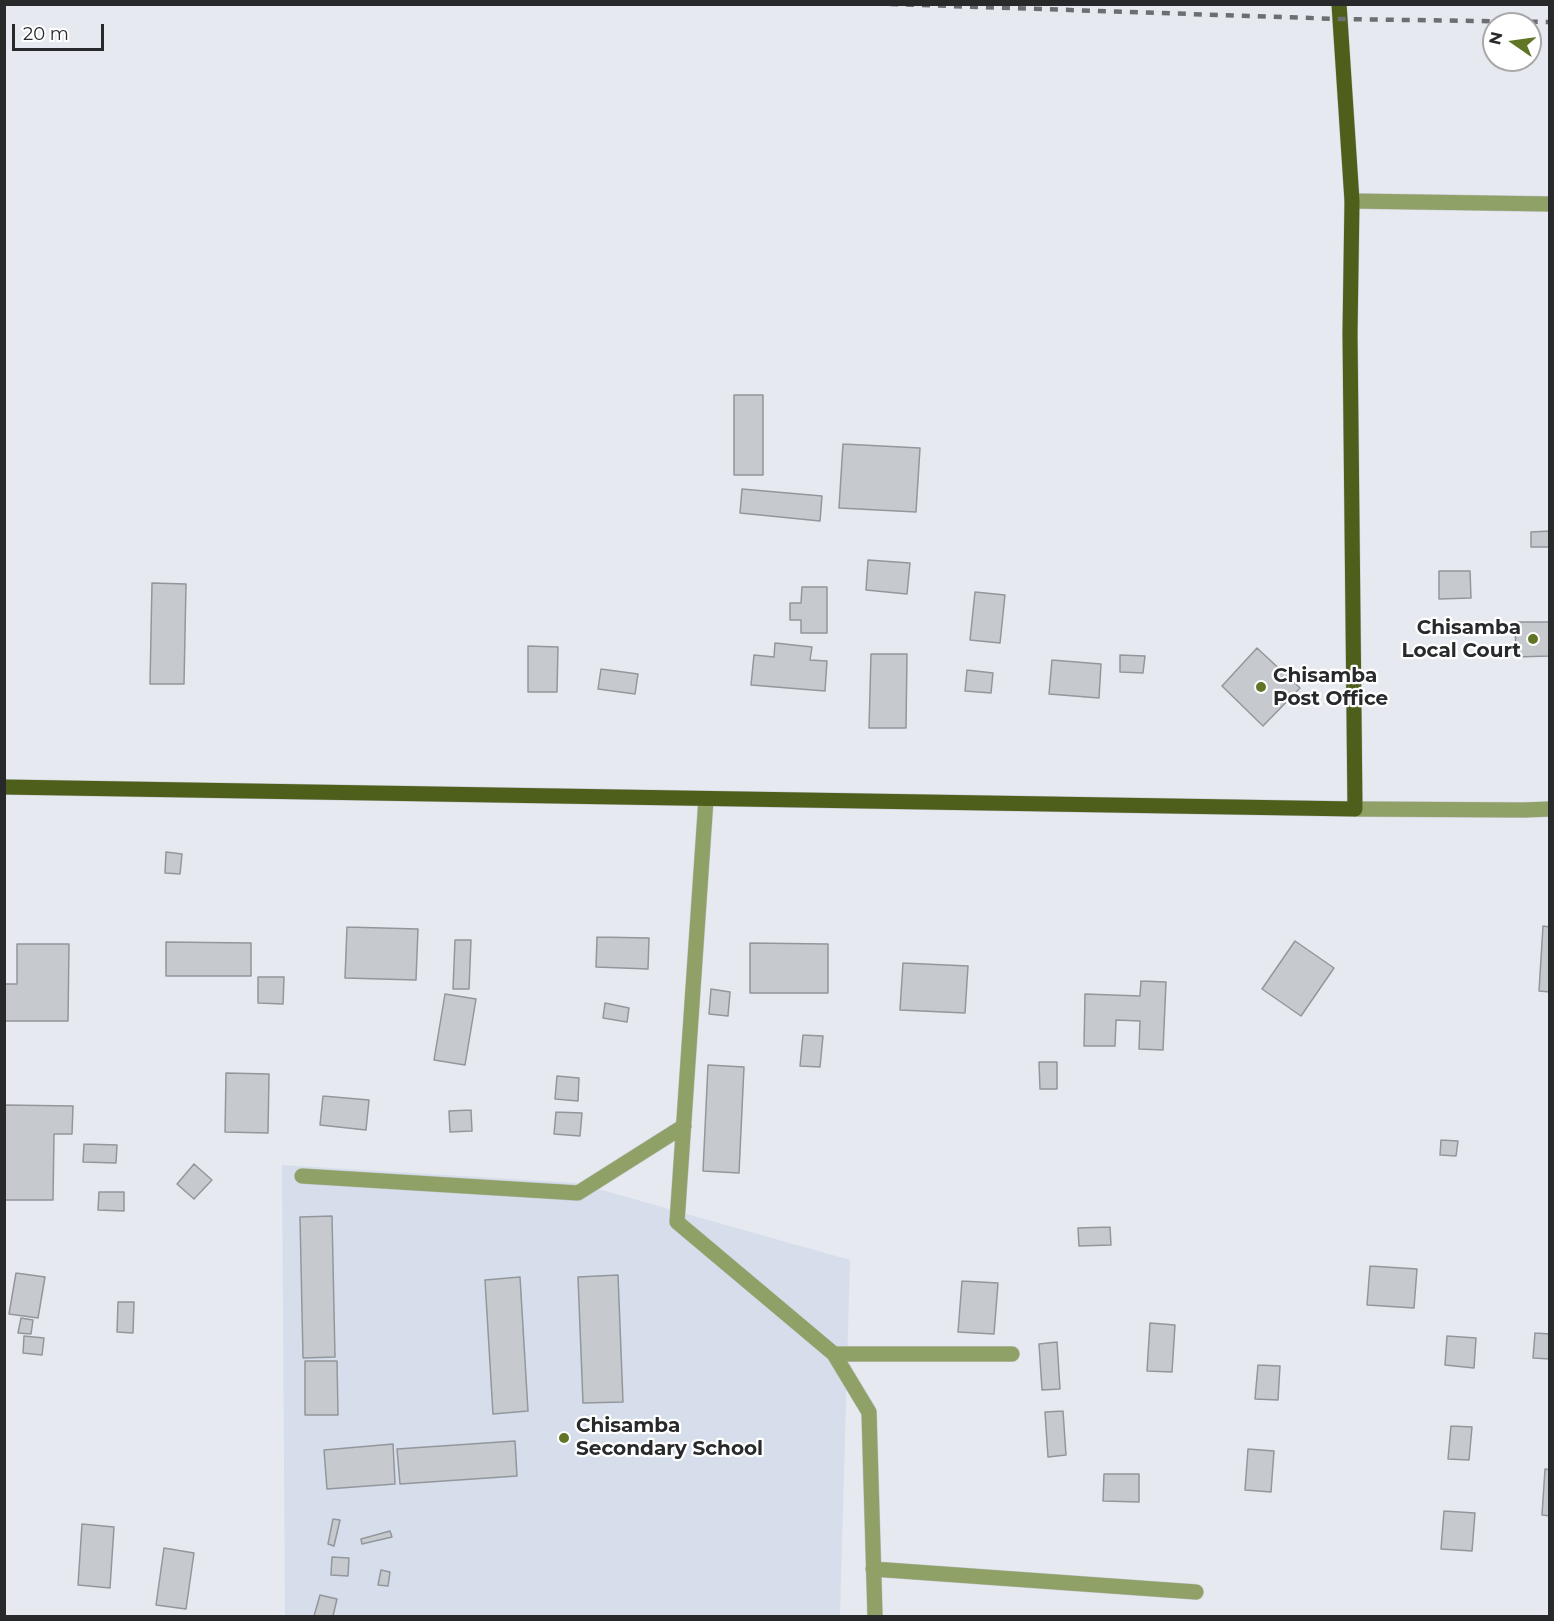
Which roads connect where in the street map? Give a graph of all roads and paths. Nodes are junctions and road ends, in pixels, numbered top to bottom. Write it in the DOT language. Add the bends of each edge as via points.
graph roads {
  1 [pos="1339,4"];
  2 [pos="1352,201"];
  3 [pos="1550,204"];
  4 [pos="4,787"];
  5 [pos="706,799"];
  6 [pos="1355,809"];
  7 [pos="1550,809"];
  8 [pos="684,1126"];
  9 [pos="302,1176"];
  10 [pos="834,1354"];
  11 [pos="1012,1354"];
  12 [pos="873,1569"];
  13 [pos="1196,1592"];
  14 [pos="875,1617"];
  1 -- 2 [label="main road"];
  2 -- 3 [label="street"];
  2 -- 6 [label="main road"];
  4 -- 5 [label="main road"];
  5 -- 6 [label="main road"];
  5 -- 8 [label="street"];
  6 -- 7 [label="street"];
  8 -- 9 [label="street" via="578,1193"];
  8 -- 10 [label="street" via="677,1222"];
  10 -- 11 [label="street"];
  10 -- 12 [label="street" via="869,1412"];
  12 -- 13 [label="street"];
  12 -- 14 [label="street"];
}
